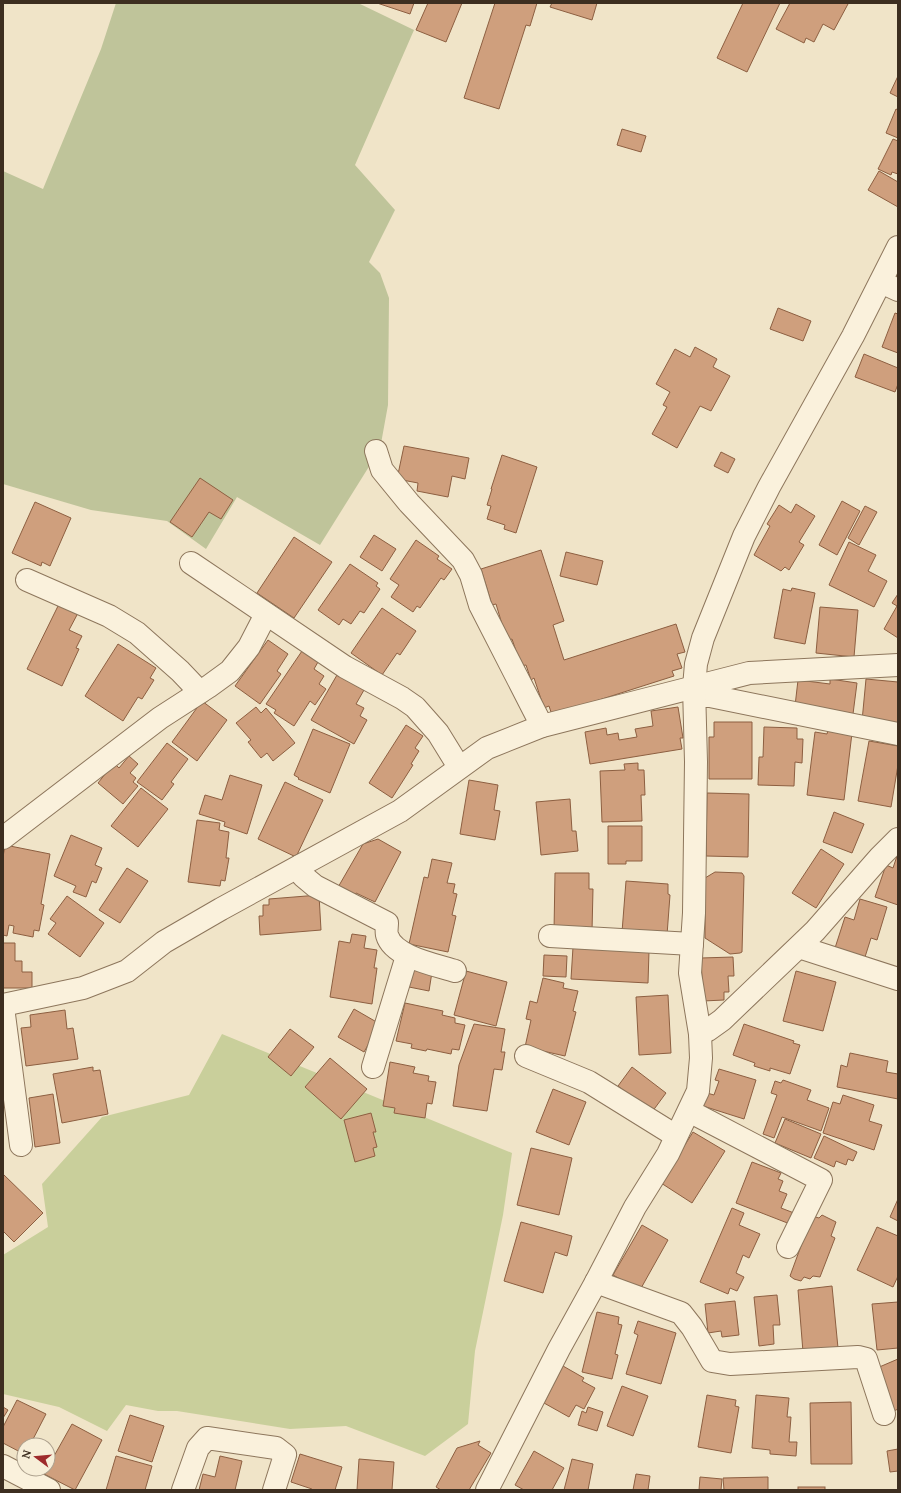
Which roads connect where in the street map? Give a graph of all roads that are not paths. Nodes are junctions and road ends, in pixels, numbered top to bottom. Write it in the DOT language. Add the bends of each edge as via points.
graph roads {
  1 [pos="898,247"];
  2 [pos="890,286"];
  3 [pos="376,451"];
  4 [pos="191,563"];
  5 [pos="27,580"];
  6 [pos="266,614"];
  7 [pos="898,665"];
  8 [pos="200,692"];
  9 [pos="694,692"];
  10 [pos="542,726"];
  11 [pos="898,734"];
  12 [pos="459,767"];
  13 [pos="3,838"];
  14 [pos="898,839"];
  15 [pos="300,866"];
  16 [pos="550,936"];
  17 [pos="692,944"];
  18 [pos="799,947"];
  19 [pos="407,956"];
  20 [pos="455,971"];
  21 [pos="898,979"];
  22 [pos="3,1006"];
  23 [pos="700,1034"];
  24 [pos="526,1056"];
  25 [pos="374,1067"];
  26 [pos="689,1111"];
  27 [pos="676,1136"];
  28 [pos="21,1145"];
  29 [pos="788,1247"];
  30 [pos="596,1282"];
  31 [pos="884,1414"];
  32 [pos="3,1466"];
  33 [pos="49,1490"];
  34 [pos="183,1490"];
  35 [pos="274,1490"];
  36 [pos="487,1490"];
  1 -- 2 [label="street"];
  2 -- 9 [label="street" via="812,411 744,536 703,638 696,664"];
  3 -- 10 [label="street" via="382,470 409,503 463,560 472,575 480,605"];
  4 -- 6 [label="street"];
  5 -- 8 [label="street" via="109,616 138,632"];
  6 -- 8 [label="street" via="249,647 230,670"];
  6 -- 12 [label="street" via="345,667 415,707 438,733"];
  7 -- 9 [label="street" via="749,673"];
  8 -- 13 [label="street" via="160,718"];
  9 -- 10 [label="street"];
  9 -- 11 [label="street"];
  9 -- 17 [label="street" via="696,762"];
  10 -- 12 [label="street" via="487,748"];
  12 -- 15 [label="street" via="400,811"];
  14 -- 18 [label="street"];
  15 -- 19 [label="street" via="303,876 315,886 387,923 387,935 392,944"];
  15 -- 22 [label="street" via="164,942 127,971 83,988"];
  16 -- 17 [label="street"];
  17 -- 23 [label="street" via="690,972"];
  18 -- 21 [label="street"];
  18 -- 23 [label="street" via="722,1020"];
  19 -- 20 [label="street"];
  19 -- 25 [label="street"];
  22 -- 28 [label="street"];
  23 -- 26 [label="street" via="698,1091"];
  24 -- 27 [label="street" via="589,1082"];
  26 -- 27 [label="street"];
  26 -- 29 [label="street" via="821,1180"];
  27 -- 30 [label="street"];
  30 -- 31 [label="street" via="681,1312 712,1360 717,1362 730,1364 858,1357 866,1359"];
  30 -- 36 [label="street"];
  32 -- 33 [label="street"];
  34 -- 35 [label="street" via="198,1448 208,1438 276,1448 285,1455"];
}
